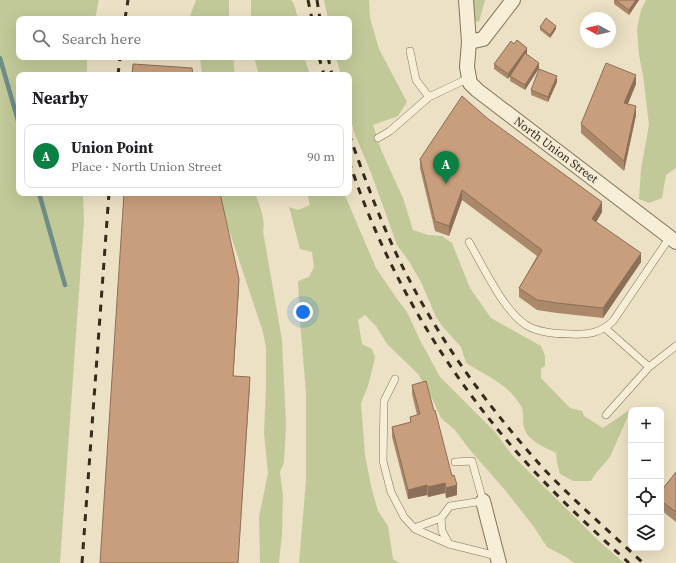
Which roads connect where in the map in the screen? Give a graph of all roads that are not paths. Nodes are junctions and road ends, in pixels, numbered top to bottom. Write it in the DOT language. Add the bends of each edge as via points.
graph roads {
  1 [pos="466,0"];
  2 [pos="513,0"];
  3 [pos="469,42"];
  4 [pos="410,51"];
  5 [pos="469,78"];
  6 [pos="429,96"];
  7 [pos="378,138"];
  8 [pos="673,240"];
  9 [pos="469,242"];
  10 [pos="605,328"];
  11 [pos="676,346"];
  12 [pos="648,367"];
  13 [pos="395,379"];
  14 [pos="606,415"];
  15 [pos="455,462"];
  16 [pos="483,501"];
  17 [pos="441,518"];
  18 [pos="414,528"];
  19 [pos="449,544"];
  20 [pos="498,559"];
  1 -- 3 [label="street"];
  2 -- 3 [label="street" via="483,39"];
  3 -- 5 [label="street"];
  4 -- 6 [label="lane" via="416,80"];
  5 -- 6 [label="lane"];
  5 -- 8 [label="street, North Union Street" via="477,90"];
  6 -- 7 [label="lane"];
  8 -- 10 [label="lane" via="613,321"];
  9 -- 10 [label="lane" via="503,301 526,325 555,334 596,332"];
  10 -- 12 [label="lane"];
  11 -- 12 [label="lane"];
  12 -- 14 [label="lane"];
  13 -- 18 [label="lane" via="384,401 383,461 391,492 404,517"];
  15 -- 16 [label="lane" via="472,461"];
  16 -- 17 [label="lane" via="450,506"];
  16 -- 20 [label="street"];
  17 -- 18 [label="lane"];
  17 -- 19 [label="lane" via="442,531"];
  18 -- 19 [label="lane"];
  19 -- 20 [label="lane"];
}
